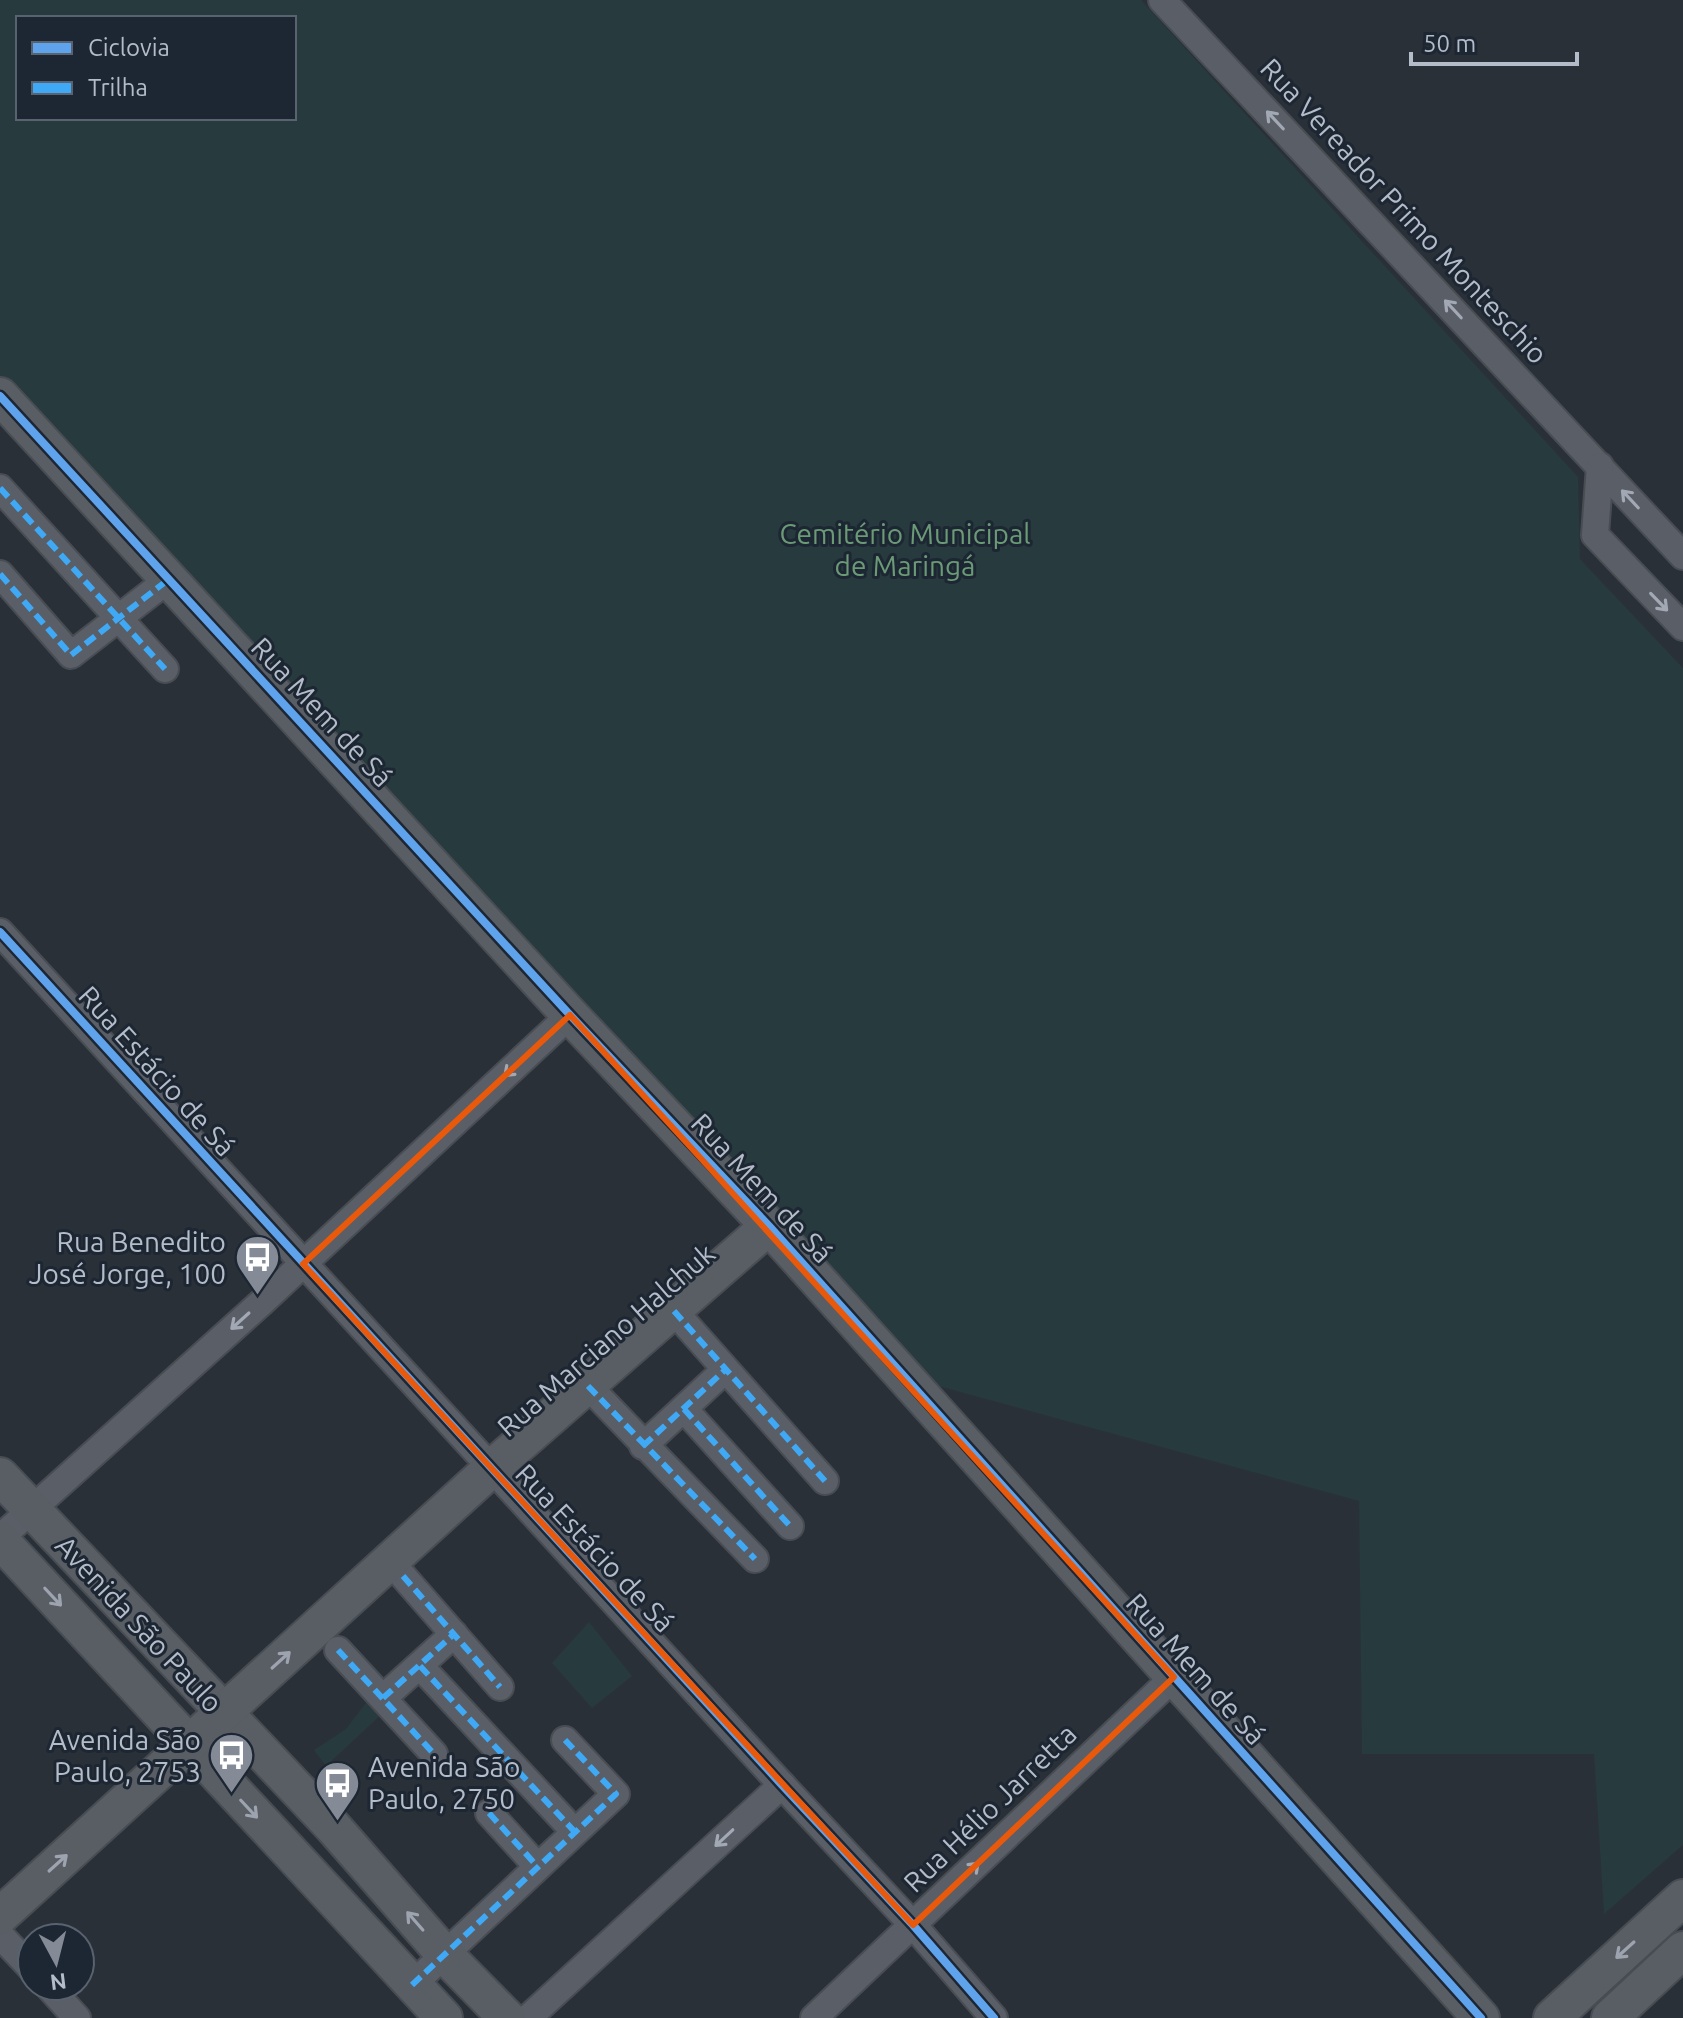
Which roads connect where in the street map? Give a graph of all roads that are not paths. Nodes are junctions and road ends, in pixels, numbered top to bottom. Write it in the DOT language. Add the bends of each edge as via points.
graph roads {
  1 [pos="1162,0"];
  2 [pos="0,396"];
  3 [pos="1600,466"];
  4 [pos="0,488"];
  5 [pos="1683,556"];
  6 [pos="0,574"];
  7 [pos="169,579"];
  8 [pos="119,619"];
  9 [pos="1683,627"];
  10 [pos="165,669"];
  11 [pos="0,932"];
  12 [pos="570,1015"];
  13 [pos="769,1226"];
  14 [pos="303,1264"];
  15 [pos="674,1311"];
  16 [pos="725,1370"];
  17 [pos="588,1386"];
  18 [pos="684,1409"];
  19 [pos="643,1446"];
  20 [pos="492,1468"];
  21 [pos="0,1476"];
  22 [pos="825,1481"];
  23 [pos="31,1509"];
  24 [pos="790,1526"];
  25 [pos="0,1539"];
  26 [pos="755,1559"];
  27 [pos="403,1576"];
  28 [pos="454,1634"];
  29 [pos="338,1650"];
  30 [pos="420,1666"];
  31 [pos="1174,1677"];
  32 [pos="500,1687"];
  33 [pos="383,1698"];
  34 [pos="223,1713"];
  35 [pos="565,1740"];
  36 [pos="189,1743"];
  37 [pos="434,1754"];
  38 [pos="782,1785"];
  39 [pos="489,1813"];
  40 [pos="574,1831"];
  41 [pos="537,1866"];
  42 [pos="1683,1898"];
  43 [pos="0,1916"];
  44 [pos="913,1925"];
  45 [pos="0,1935"];
  46 [pos="1683,1950"];
  47 [pos="16,1952"];
  48 [pos="445,1955"];
  49 [pos="412,1985"];
  50 [pos="62,2002"];
  51 [pos="77,2018"];
  52 [pos="444,2018"];
  53 [pos="507,2018"];
  54 [pos="528,2018"];
  55 [pos="814,2018"];
  56 [pos="994,2018"];
  57 [pos="1481,2018"];
  58 [pos="1552,2018"];
  59 [pos="1610,2018"];
  3 -- 1 [label="street, Rua Vereador Primo Monteschio, one-way"];
  2 -- 7 [label="street, Rua Mem de Sá"];
  5 -- 3 [label="street, Rua Vereador Primo Monteschio, one-way"];
  3 -- 9 [label="street, one-way" via="1595,535"];
  4 -- 8 [label="street"];
  6 -- 8 [label="street" via="71,655"];
  7 -- 8 [label="street"];
  7 -- 12 [label="street, Rua Mem de Sá"];
  8 -- 10 [label="street"];
  11 -- 14 [label="street, Rua Estácio de Sá"];
  12 -- 13 [label="street, Rua Mem de Sá"];
  12 -- 14 [label="street, one-way"];
  13 -- 15 [label="street, Rua Marciano Halchuk"];
  13 -- 31 [label="street, Rua Mem de Sá"];
  14 -- 20 [label="street, Rua Estácio de Sá"];
  14 -- 23 [label="street, one-way"];
  15 -- 16 [label="street"];
  15 -- 17 [label="street, Rua Marciano Halchuk"];
  16 -- 18 [label="street"];
  16 -- 22 [label="street"];
  17 -- 19 [label="street"];
  17 -- 20 [label="street, Rua Marciano Halchuk"];
  18 -- 19 [label="street"];
  18 -- 24 [label="street"];
  19 -- 26 [label="street"];
  34 -- 20 [label="street, Rua Marciano Halchuk, one-way"];
  20 -- 38 [label="street, Rua Estácio de Sá"];
  21 -- 23 [label="street, Avenida São Paulo"];
  23 -- 25 [label="street"];
  23 -- 34 [label="street, Avenida São Paulo"];
  25 -- 36 [label="street, Avenida São Paulo, one-way"];
  27 -- 28 [label="street"];
  28 -- 30 [label="street"];
  28 -- 32 [label="street"];
  29 -- 33 [label="street"];
  30 -- 33 [label="street"];
  30 -- 40 [label="street"];
  44 -- 31 [label="street, Rua Hélio Jarretta, one-way"];
  31 -- 57 [label="street, Rua Mem de Sá"];
  33 -- 37 [label="street"];
  34 -- 36 [label="street, Rua Marciano Halchuk"];
  48 -- 34 [label="street, Avenida São Paulo, one-way" via="334,1828"];
  35 -- 40 [label="street" via="616,1794"];
  43 -- 36 [label="street, Rua Marciano Halchuk, one-way"];
  36 -- 49 [label="street, Avenida São Paulo, one-way"];
  38 -- 44 [label="street, Rua Estácio de Sá"];
  38 -- 54 [label="street, one-way"];
  39 -- 41 [label="street"];
  40 -- 41 [label="street"];
  41 -- 48 [label="street"];
  42 -- 58 [label="street, one-way"];
  44 -- 55 [label="street, Rua Hélio Jarretta"];
  44 -- 56 [label="street, Rua Estácio de Sá"];
  45 -- 47 [label="street"];
  46 -- 59 [label="street"];
  48 -- 49 [label="street"];
  48 -- 53 [label="street, Avenida São Paulo"];
  49 -- 52 [label="street, Avenida São Paulo"];
  50 -- 51 [label="street"];
}
